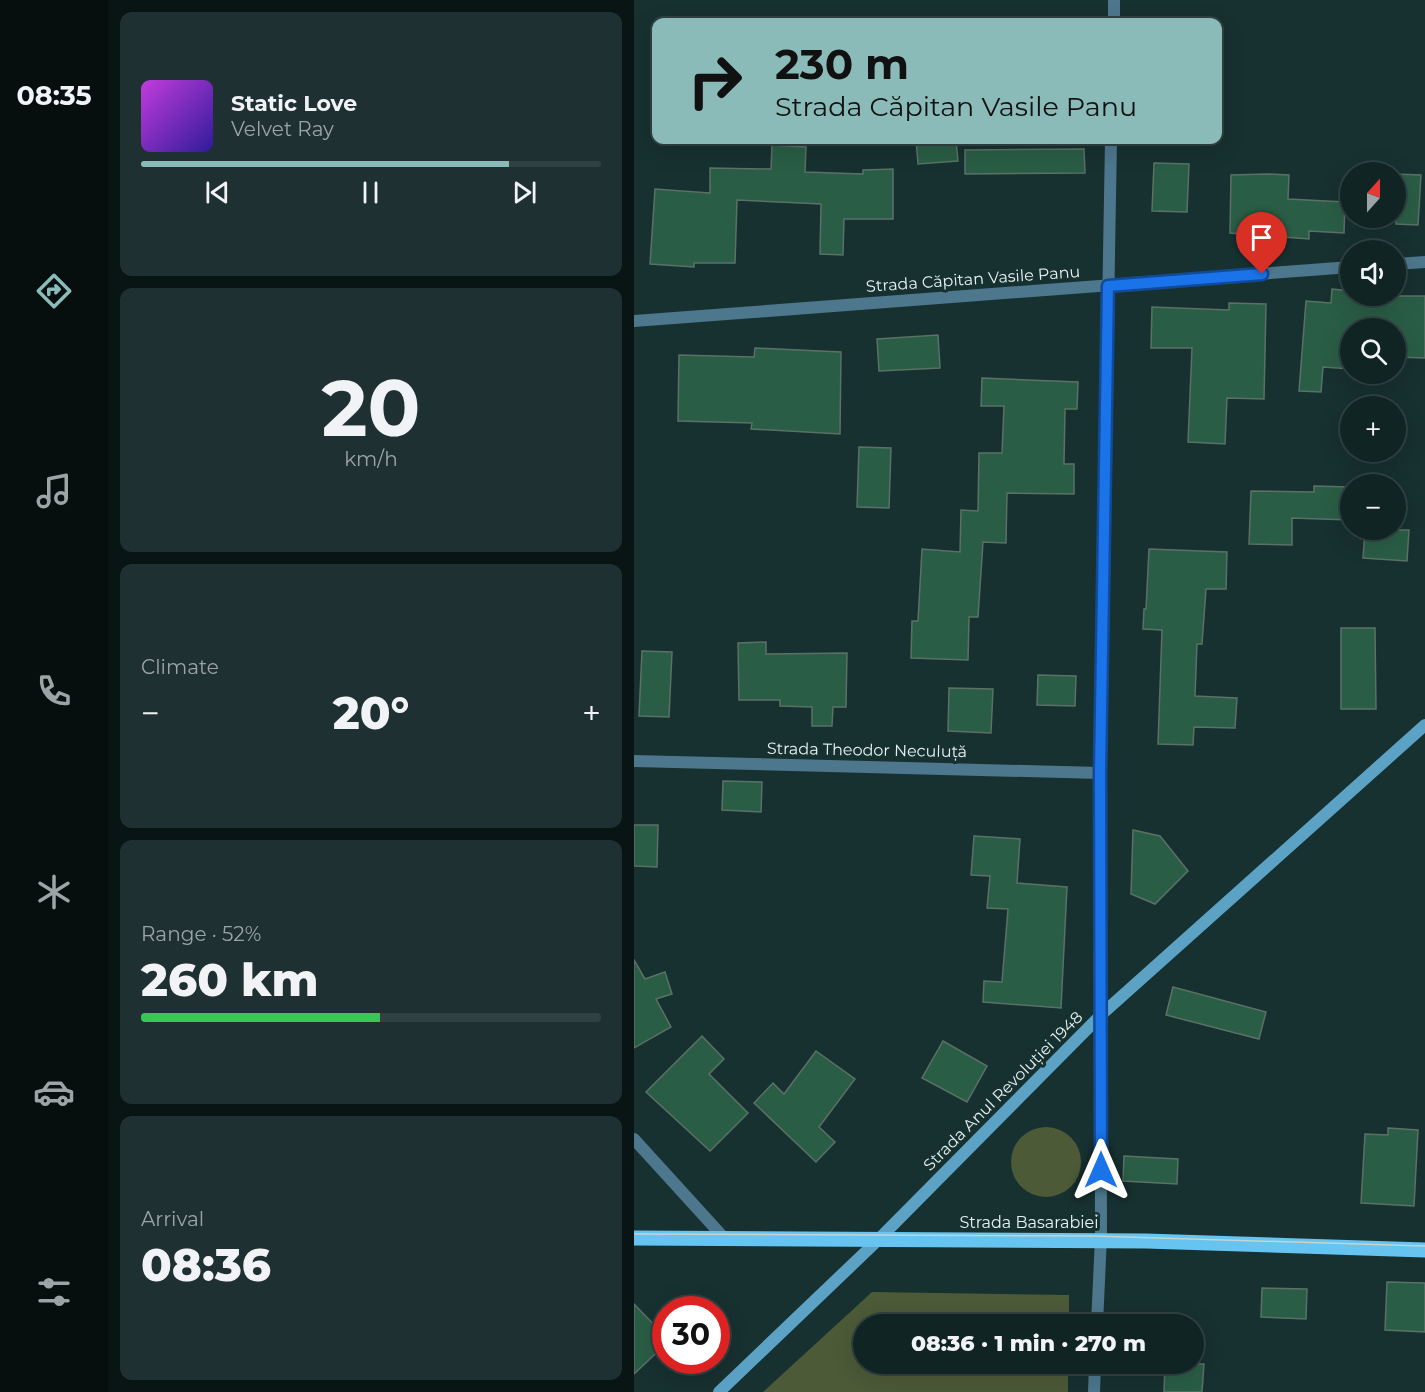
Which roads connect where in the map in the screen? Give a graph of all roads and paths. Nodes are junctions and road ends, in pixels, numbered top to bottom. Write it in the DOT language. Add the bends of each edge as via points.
graph roads {
  1 [pos="1114,0"];
  2 [pos="1114,18"];
  3 [pos="1111,144"];
  4 [pos="1424,262"];
  5 [pos="1406,263"];
  6 [pos="1340,268"];
  7 [pos="1108,286"];
  8 [pos="634,321"];
  9 [pos="1424,725"];
  10 [pos="634,761"];
  11 [pos="1100,772"];
  12 [pos="1102,1014"];
  13 [pos="634,1139"];
  14 [pos="634,1238"];
  15 [pos="725,1239"];
  16 [pos="877,1241"];
  17 [pos="1101,1241"];
  18 [pos="1424,1250"];
  19 [pos="1097,1314"];
  20 [pos="1095,1374"];
  21 [pos="719,1392"];
  22 [pos="1094,1392"];
  1 -- 2 [label="street"];
  3 -- 7 [label="street"];
  4 -- 5 [label="street"];
  6 -- 7 [label="street, Strada Căpitan Vasile Panu"];
  7 -- 8 [label="street, Strada Căpitan Vasile Panu"];
  7 -- 11 [label="street"];
  9 -- 12 [label="street, Strada Anul Revoluției 1948"];
  10 -- 11 [label="street, Strada Theodor Neculuță"];
  11 -- 12 [label="street"];
  12 -- 16 [label="street, Strada Anul Revoluției 1948"];
  12 -- 17 [label="street"];
  13 -- 15 [label="street"];
  14 -- 15 [label="main road, Strada Basarabiei"];
  15 -- 16 [label="main road, Strada Basarabiei"];
  16 -- 17 [label="main road, Strada Basarabiei"];
  16 -- 21 [label="street, Strada Anul Revoluției 1948"];
  17 -- 18 [label="main road, Strada Basarabiei"];
  17 -- 19 [label="street"];
  20 -- 22 [label="street"];
}
